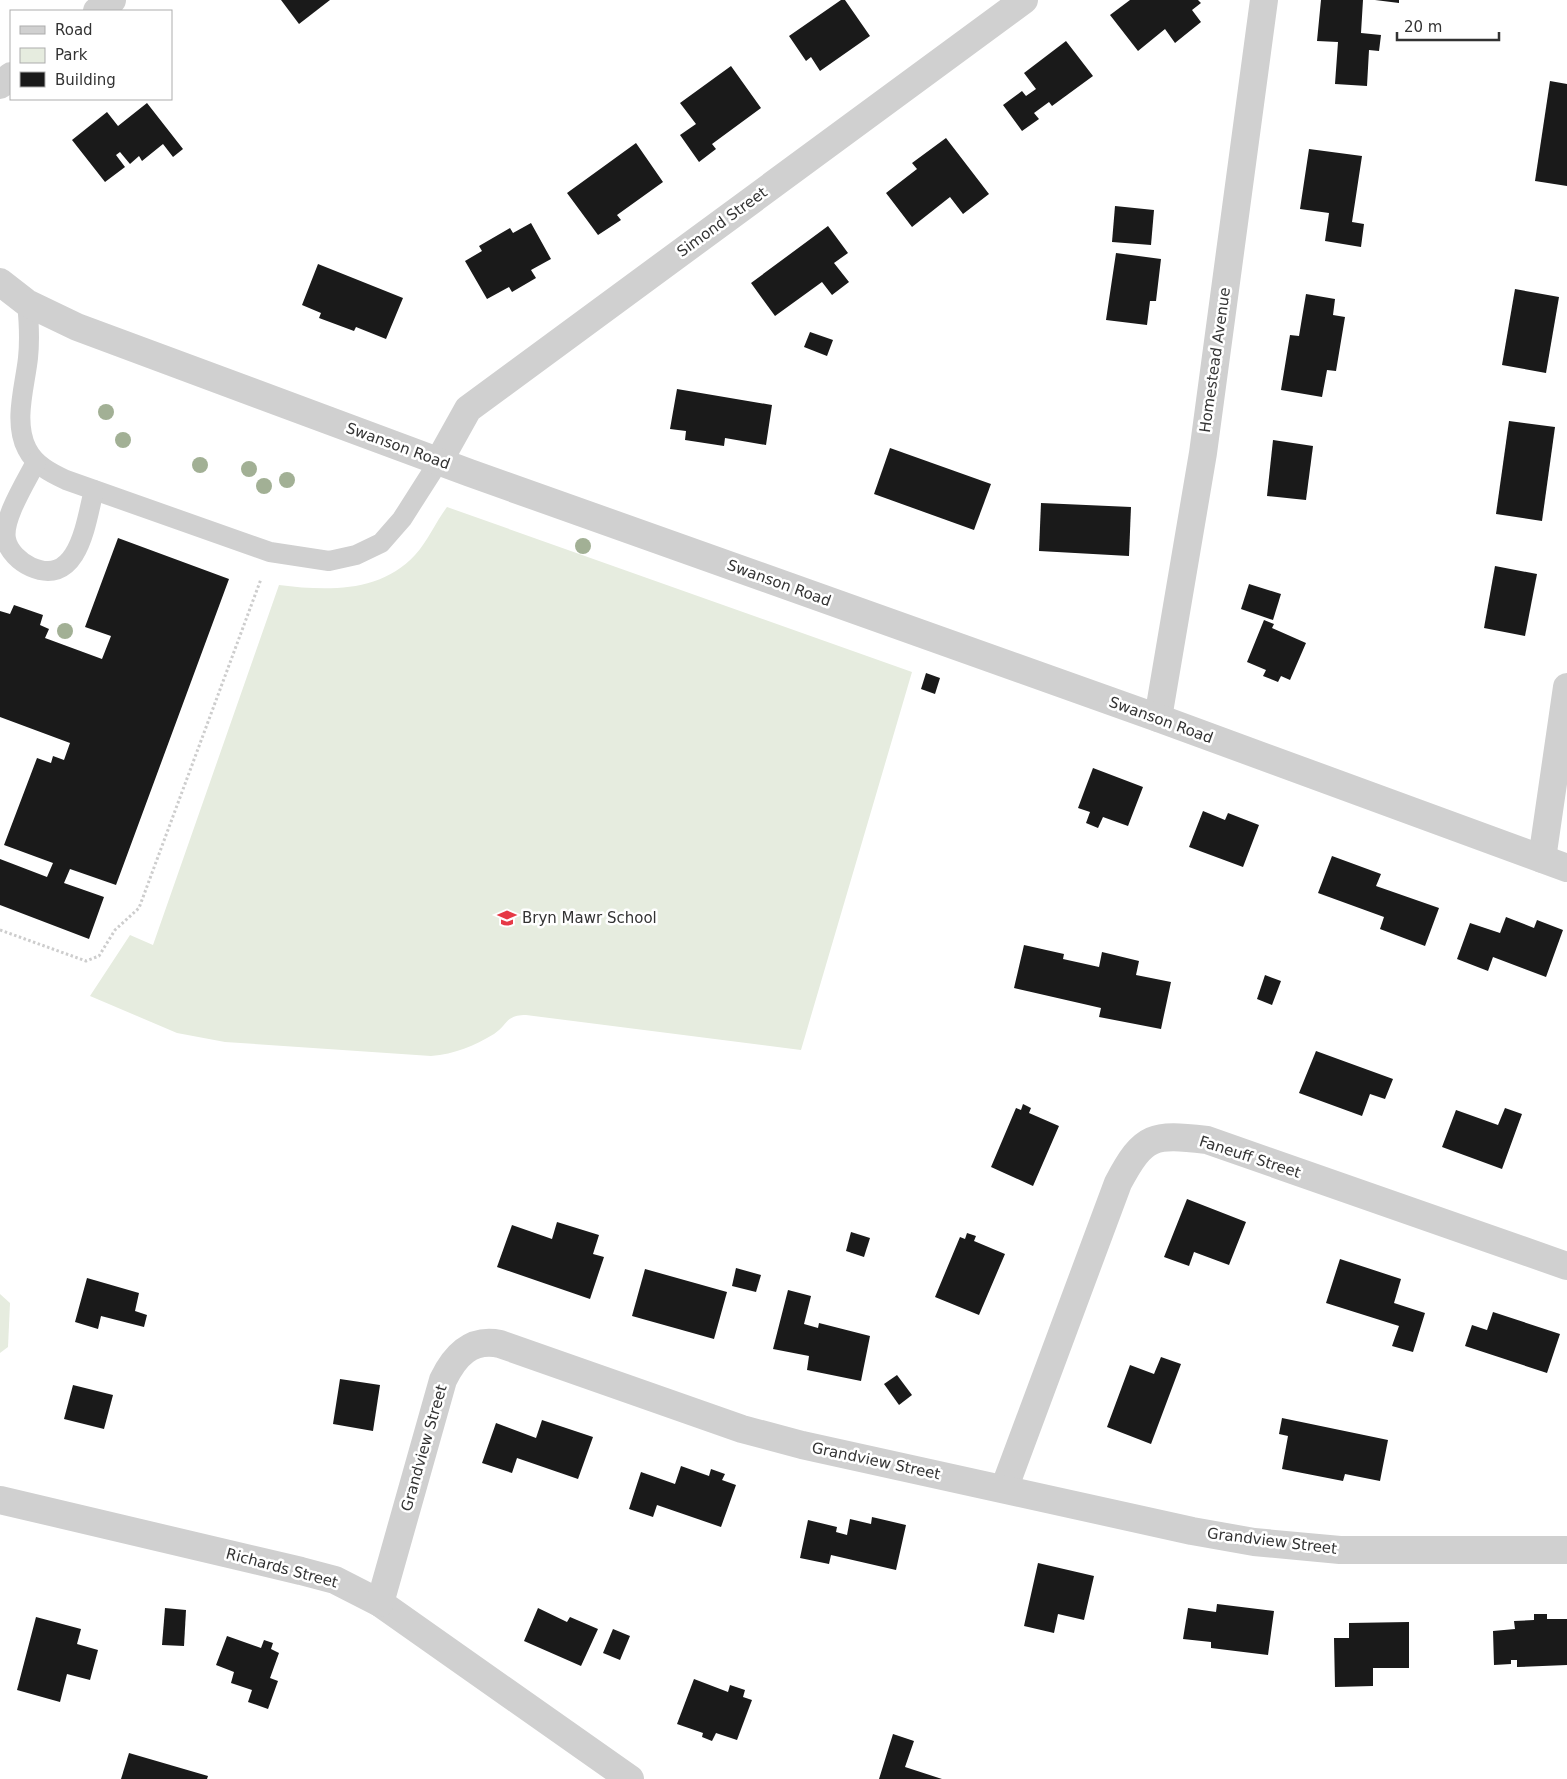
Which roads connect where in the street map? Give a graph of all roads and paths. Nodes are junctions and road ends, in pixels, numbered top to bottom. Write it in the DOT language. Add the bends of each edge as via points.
graph roads {
  1 [pos="112,0"];
  2 [pos="1024,0"];
  3 [pos="1264,0"];
  4 [pos="98,10"];
  5 [pos="10,77"];
  6 [pos="0,85"];
  7 [pos="0,282"];
  8 [pos="27,304"];
  9 [pos="439,461"];
  10 [pos="36,462"];
  11 [pos="94,490"];
  12 [pos="270,552"];
  13 [pos="1567,687"];
  14 [pos="1158,718"];
  15 [pos="1555,864"];
  16 [pos="0,930"];
  17 [pos="1567,1266"];
  18 [pos="1004,1489"];
  19 [pos="2,1507"];
  20 [pos="1567,1550"];
  21 [pos="380,1602"];
  22 [pos="630,1779"];
  1 -- 4 [label="street"];
  2 -- 9 [label="street, Simond Street" via="468,408"];
  3 -- 14 [label="street, Homestead Avenue" via="1203,453"];
  5 -- 6 [label="street"];
  7 -- 8 [label="street, Swanson Road"];
  8 -- 9 [label="street, Swanson Road" via="77,327"];
  8 -- 10 [label="lane" via="30,329 21,422 27,450"];
  9 -- 12 [label="lane" via="402,519 381,543 356,554 329,560"];
  9 -- 14 [label="street, Swanson Road"];
  10 -- 11 [label="lane" via="50,472"];
  10 -- 11 [label="lane" via="8,522 6,539 14,556 30,567 58,570 71,560 80,544"];
  11 -- 12 [label="lane"];
  12 -- 16 [label="path" via="139,908 115,930 99,956 86,961"];
  13 -- 15 [label="street"];
  14 -- 15 [label="street, Swanson Road"];
  17 -- 18 [label="street, Faneuff Street" via="1207,1140 1168,1136 1151,1140 1132,1157 1118,1183"];
  18 -- 20 [label="street, Grandview Street" via="1254,1542 1340,1550"];
  18 -- 21 [label="street, Grandview Street" via="742,1429 500,1344 483,1342 467,1348 457,1357 443,1380"];
  19 -- 21 [label="street, Richards Street" via="301,1571 335,1580"];
  21 -- 22 [label="street, Richards Street"];
}
